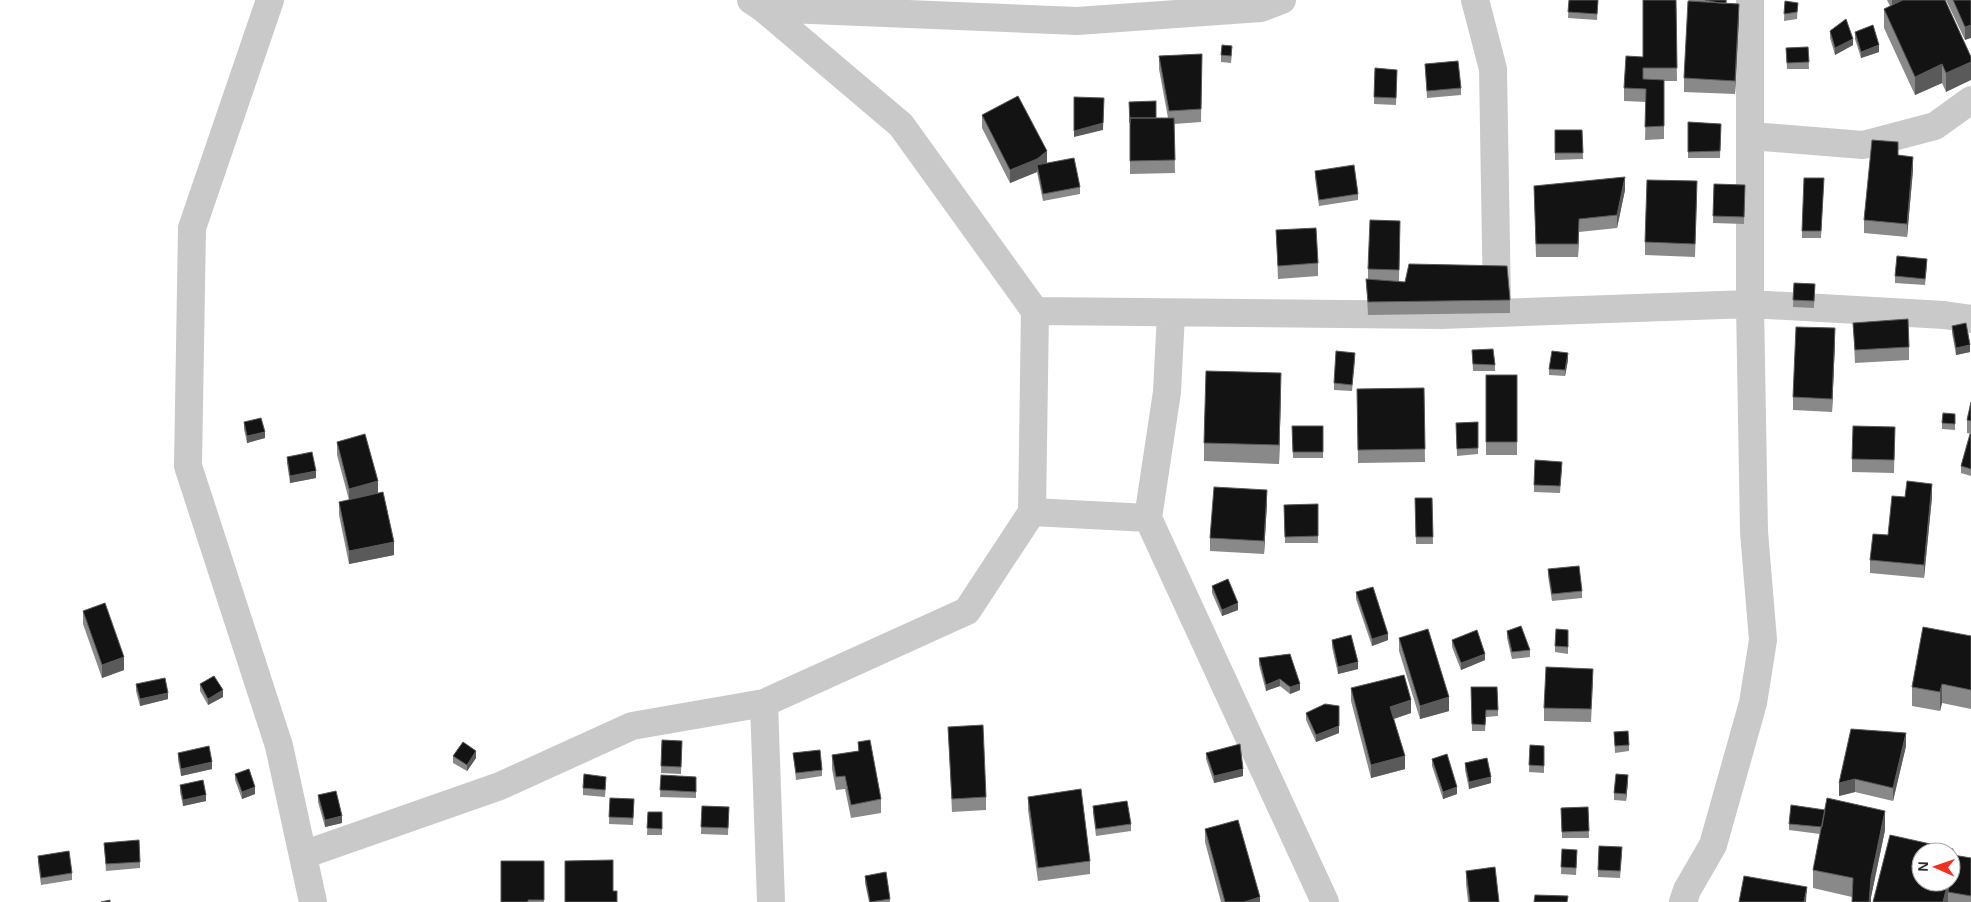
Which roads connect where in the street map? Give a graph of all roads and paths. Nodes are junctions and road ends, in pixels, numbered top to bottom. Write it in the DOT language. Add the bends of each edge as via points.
graph roads {
  1 [pos="270,0"];
  2 [pos="1282,0"];
  3 [pos="1475,0"];
  4 [pos="1750,0"];
  5 [pos="757,4"];
  6 [pos="1971,100"];
  7 [pos="1751,136"];
  8 [pos="1750,304"];
  9 [pos="1035,312"];
  10 [pos="1497,313"];
  11 [pos="1171,314"];
  12 [pos="1971,319"];
  13 [pos="1032,512"];
  14 [pos="1148,518"];
  15 [pos="764,703"];
  16 [pos="303,855"];
  17 [pos="313,902"];
  18 [pos="771,902"];
  19 [pos="1325,902"];
  20 [pos="1683,902"];
  1 -- 16 [label="street" via="192,228 188,466 279,746"];
  2 -- 5 [label="street" via="1261,8 1077,21"];
  3 -- 10 [label="street" via="1493,69"];
  4 -- 7 [label="street"];
  5 -- 9 [label="street" via="901,125"];
  6 -- 7 [label="street" via="1935,126 1863,145"];
  7 -- 8 [label="street"];
  8 -- 10 [label="street"];
  8 -- 12 [label="street"];
  8 -- 20 [label="street" via="1754,532 1762,640 1753,703 1713,845"];
  9 -- 11 [label="street"];
  9 -- 13 [label="street"];
  10 -- 11 [label="street"];
  11 -- 14 [label="street" via="1167,392"];
  13 -- 14 [label="street"];
  13 -- 15 [label="street" via="967,611"];
  14 -- 19 [label="street"];
  15 -- 16 [label="street" via="632,726 500,786"];
  15 -- 18 [label="street"];
  16 -- 17 [label="street"];
}
